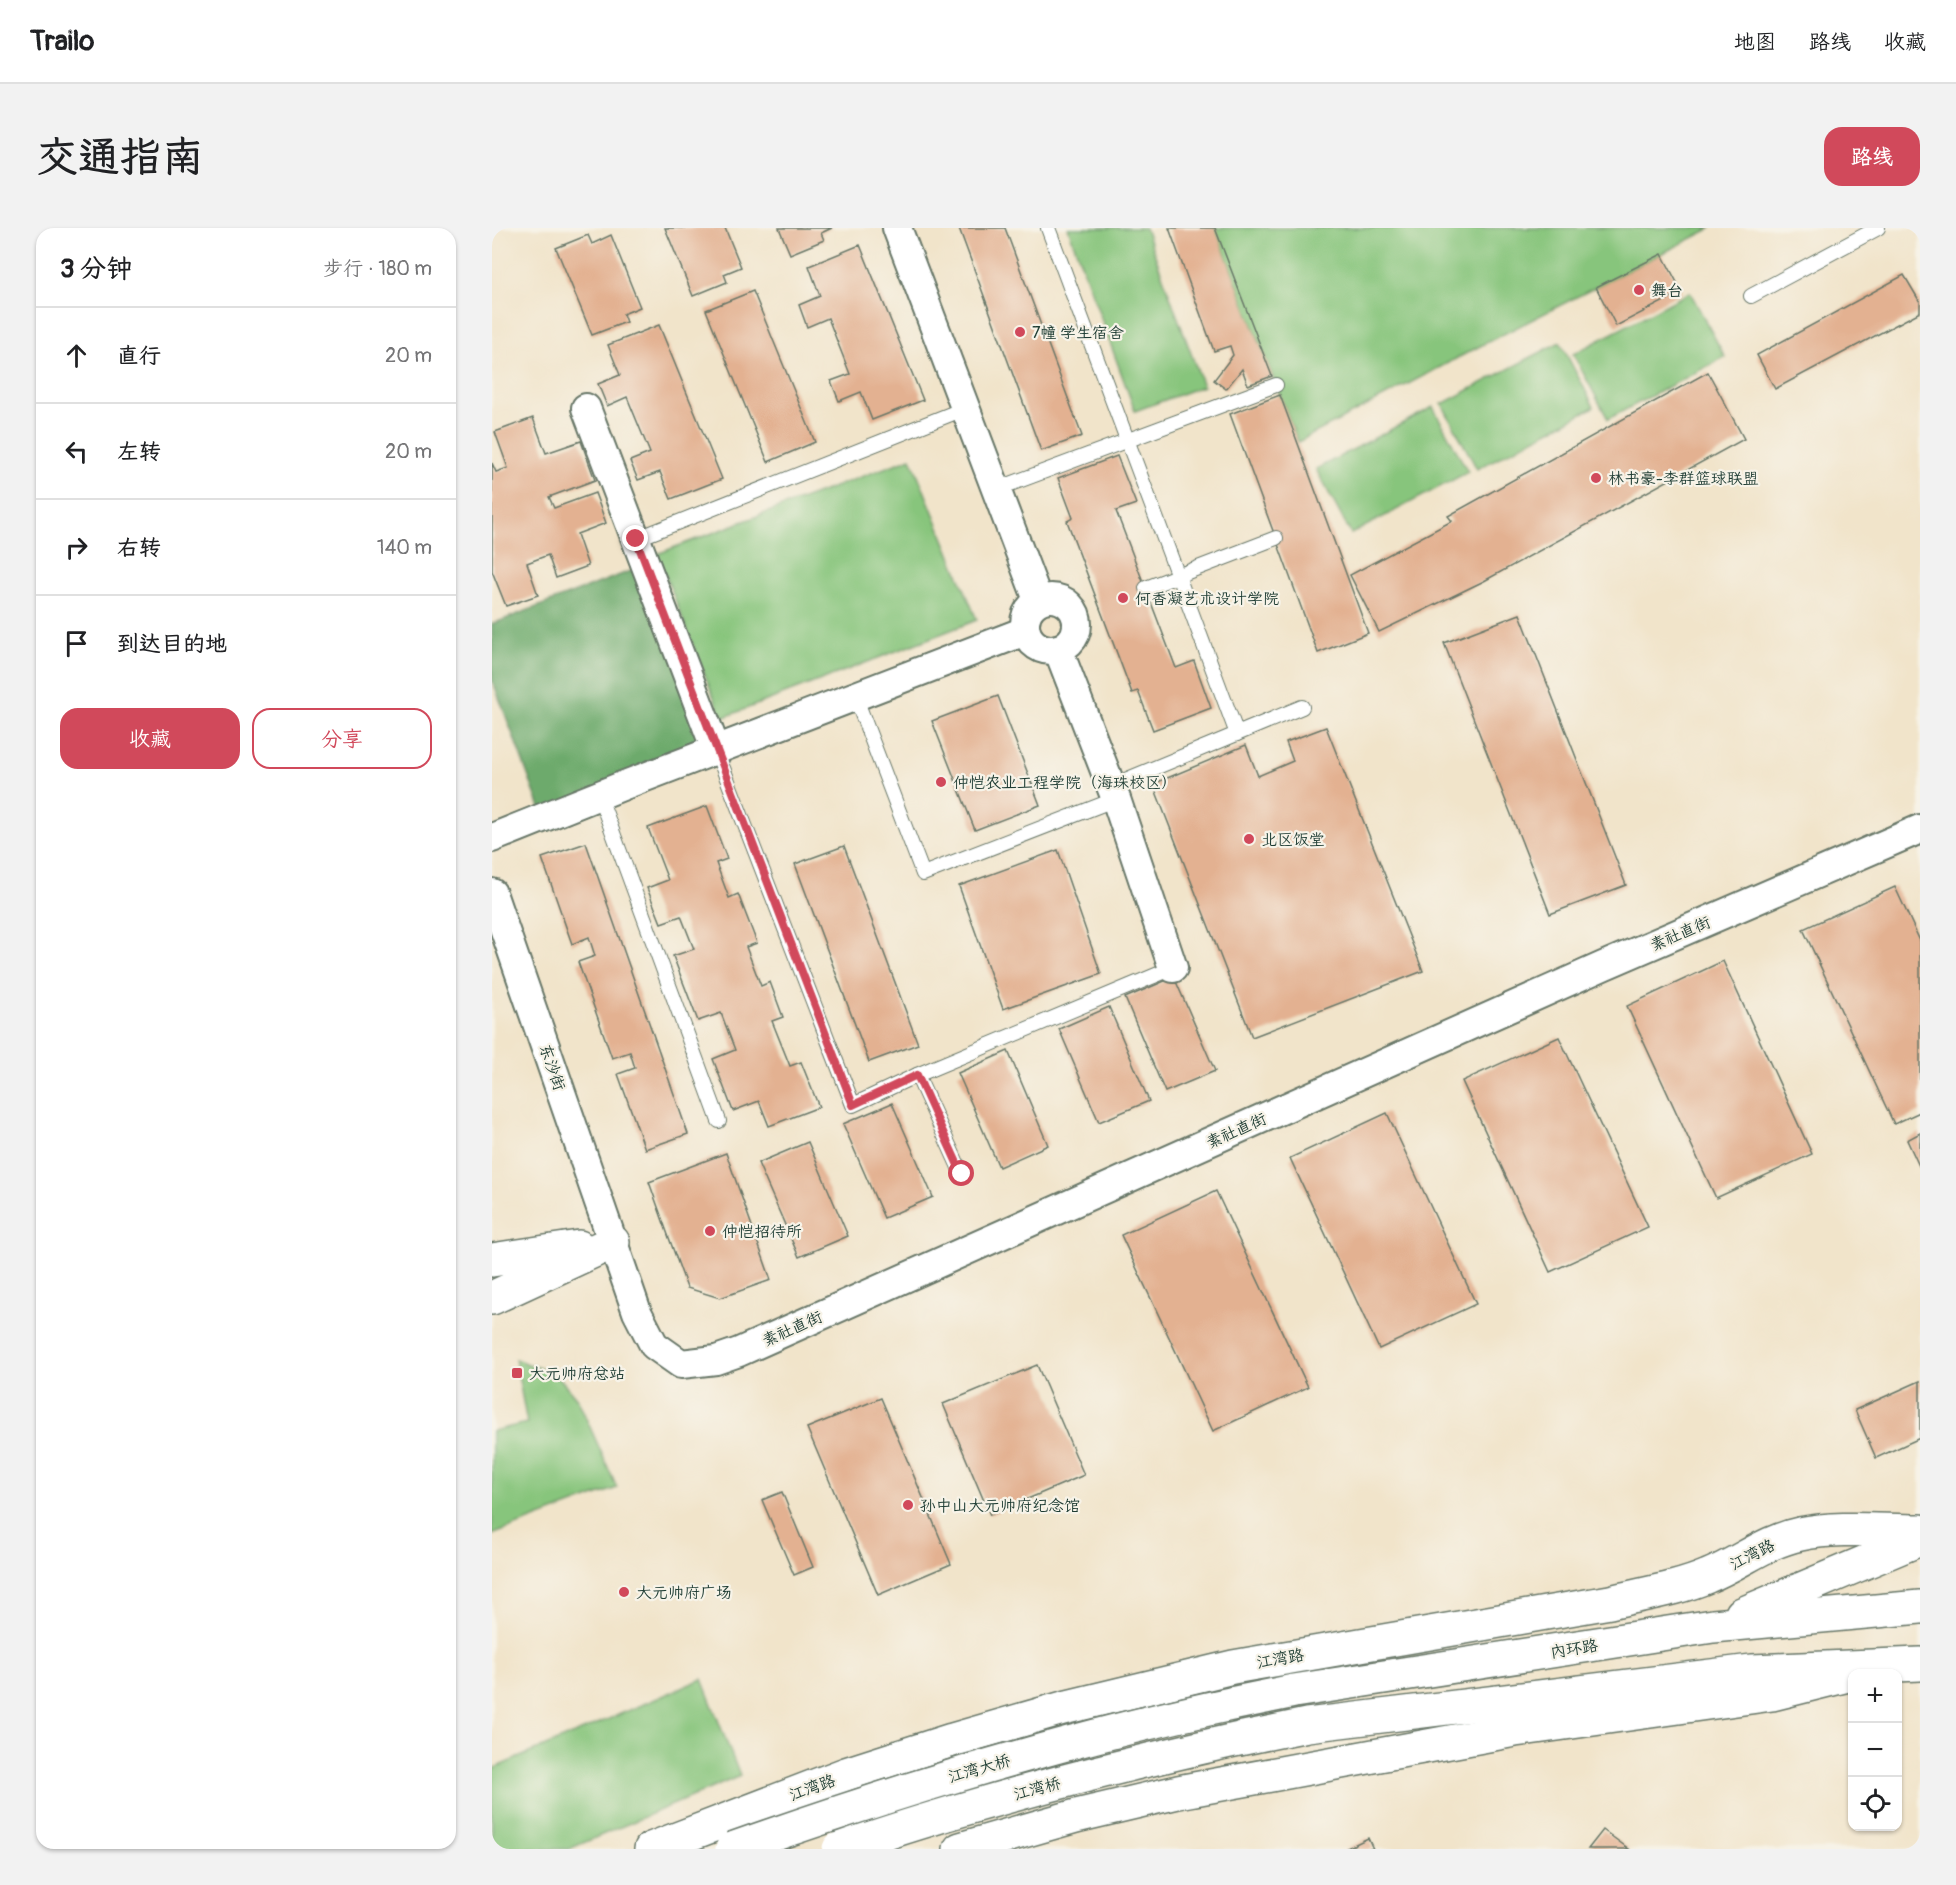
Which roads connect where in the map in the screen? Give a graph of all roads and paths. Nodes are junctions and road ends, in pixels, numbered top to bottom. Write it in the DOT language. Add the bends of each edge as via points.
graph roads {
  1 [pos="897,228"];
  2 [pos="1048,228"];
  3 [pos="1878,228"];
  4 [pos="1751,296"];
  5 [pos="1276,385"];
  6 [pos="586,408"];
  7 [pos="966,408"];
  8 [pos="1127,441"];
  9 [pos="997,489"];
  10 [pos="1276,538"];
  11 [pos="636,539"];
  12 [pos="1178,576"];
  13 [pos="1146,588"];
  14 [pos="1038,600"];
  15 [pos="1025,631"];
  16 [pos="1058,649"];
  17 [pos="855,696"];
  18 [pos="1302,707"];
  19 [pos="1237,734"];
  20 [pos="716,750"];
  21 [pos="1113,793"];
  22 [pos="599,795"];
  23 [pos="1920,829"];
  24 [pos="492,838"];
  25 [pos="492,893"];
  26 [pos="1173,968"];
  27 [pos="917,1075"];
  28 [pos="719,1121"];
  29 [pos="962,1174"];
  30 [pos="614,1242"];
  31 [pos="492,1260"];
  32 [pos="492,1298"];
  33 [pos="1920,1531"];
  34 [pos="1920,1539"];
  35 [pos="1920,1562"];
  36 [pos="1843,1571"];
  37 [pos="1920,1607"];
  38 [pos="1713,1626"];
  39 [pos="1920,1664"];
  40 [pos="1879,1669"];
  41 [pos="1848,1671"];
  42 [pos="1848,1675"];
  43 [pos="1231,1704"];
  44 [pos="846,1774"];
  45 [pos="651,1849"];
  46 [pos="732,1849"];
  47 [pos="839,1849"];
  48 [pos="877,1849"];
  49 [pos="960,1849"];
  1 -- 7 [label="street"];
  2 -- 8 [label="lane"];
  3 -- 4 [label="lane"];
  5 -- 8 [label="lane"];
  6 -- 11 [label="street"];
  7 -- 9 [label="street"];
  7 -- 11 [label="lane"];
  8 -- 9 [label="lane"];
  8 -- 12 [label="lane"];
  9 -- 14 [label="street"];
  10 -- 12 [label="lane"];
  11 -- 20 [label="street"];
  12 -- 13 [label="lane"];
  12 -- 19 [label="lane"];
  14 -- 15 [label="street" via="1026,613"];
  14 -- 16 [label="street" via="1062,599 1074,610 1075,635"];
  15 -- 16 [label="street" via="1036,646"];
  15 -- 17 [label="street"];
  16 -- 21 [label="street"];
  17 -- 20 [label="street"];
  17 -- 21 [label="lane" via="923,874"];
  18 -- 19 [label="lane"];
  19 -- 21 [label="lane"];
  20 -- 22 [label="street"];
  20 -- 27 [label="lane" via="853,1105"];
  21 -- 26 [label="street"];
  22 -- 24 [label="street"];
  22 -- 28 [label="lane"];
  23 -- 30 [label="street, 素社直街" via="716,1360 681,1364 654,1345"];
  25 -- 30 [label="street, 东沙街"];
  26 -- 27 [label="lane"];
  27 -- 29 [label="lane"];
  30 -- 31 [label="main road"];
  30 -- 32 [label="main road"];
  33 -- 44 [label="main road, 江湾路" via="1834,1530 1800,1534 1672,1588 1233,1666 1063,1708"];
  34 -- 36 [label="main road"];
  35 -- 36 [label="main road"];
  36 -- 38 [label="main road"];
  37 -- 38 [label="main road, 内环路"];
  38 -- 43 [label="main road, 内环路"];
  39 -- 40 [label="main road"];
  41 -- 47 [label="main road, 江湾桥, bridge" via="1752,1671 1307,1725 1057,1782"];
  42 -- 49 [label="main road" via="1772,1694 1515,1730 1178,1792"];
  43 -- 46 [label="main road, 江湾大桥, bridge" via="1123,1728 992,1764"];
  44 -- 45 [label="main road, 江湾路"];
  44 -- 48 [label="main road"];
}
